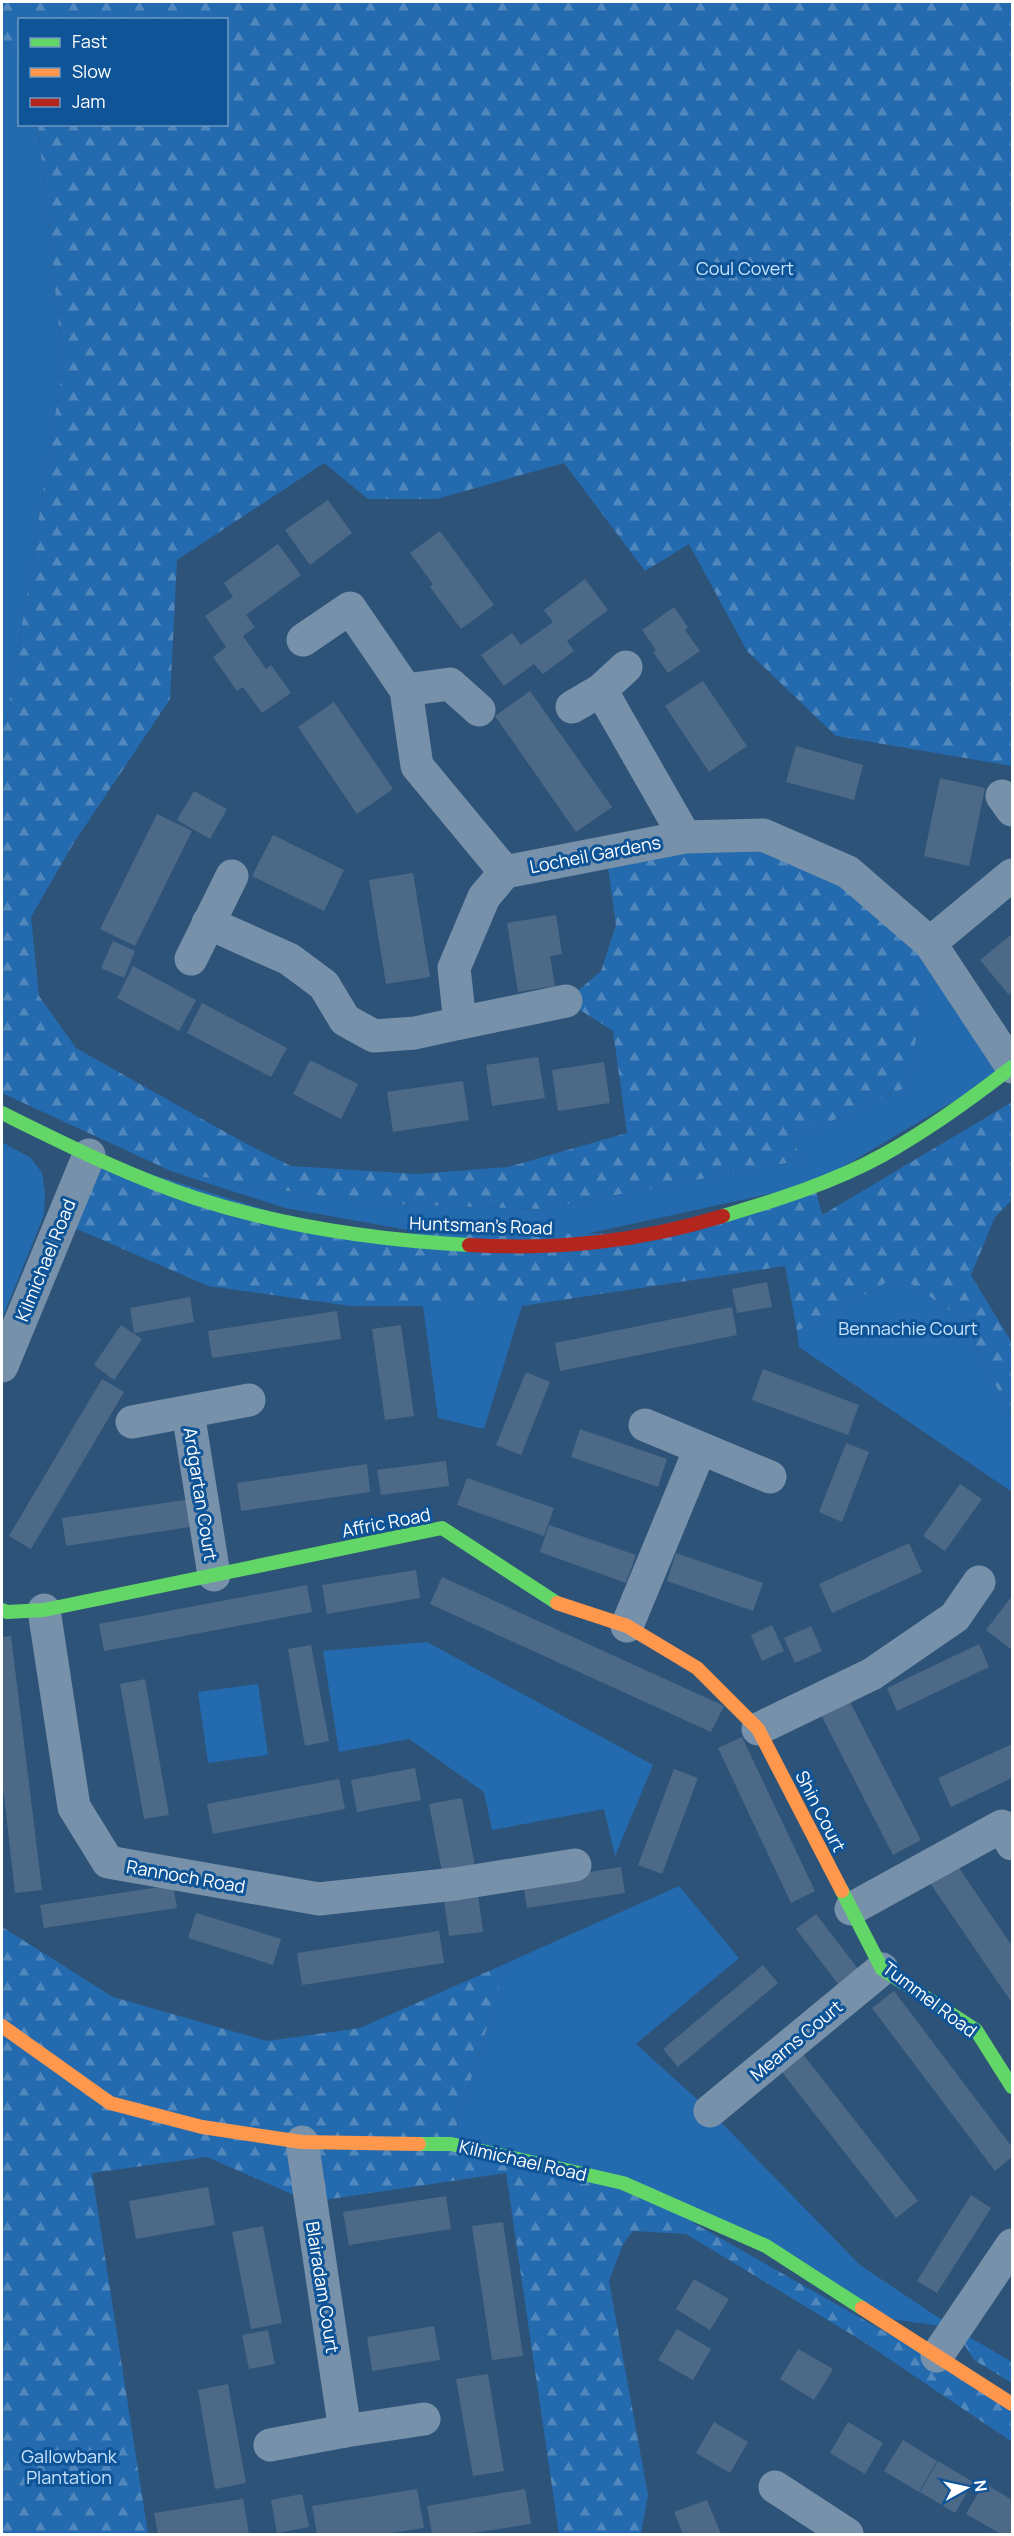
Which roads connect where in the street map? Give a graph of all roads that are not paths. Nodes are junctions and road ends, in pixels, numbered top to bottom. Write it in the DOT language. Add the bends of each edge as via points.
graph roads {
  1 [pos="303,640"];
  2 [pos="626,667"];
  3 [pos="406,690"];
  4 [pos="601,690"];
  5 [pos="572,707"];
  6 [pos="478,710"];
  7 [pos="685,837"];
  8 [pos="505,872"];
  9 [pos="1012,875"];
  10 [pos="232,876"];
  11 [pos="208,923"];
  12 [pos="930,943"];
  13 [pos="191,959"];
  14 [pos="566,1001"];
  15 [pos="460,1023"];
  16 [pos="1012,1067"];
  17 [pos="2,1113"];
  18 [pos="89,1155"];
  19 [pos="2,1366"];
  20 [pos="249,1400"];
  21 [pos="188,1412"];
  22 [pos="132,1422"];
  23 [pos="645,1425"];
  24 [pos="700,1449"];
  25 [pos="770,1477"];
  26 [pos="214,1575"];
  27 [pos="979,1582"];
  28 [pos="2,1610"];
  29 [pos="44,1610"];
  30 [pos="627,1626"];
  31 [pos="758,1729"];
  32 [pos="1012,1844"];
  33 [pos="575,1866"];
  34 [pos="852,1909"];
  35 [pos="882,1969"];
  36 [pos="2,2025"];
  37 [pos="1012,2087"];
  38 [pos="710,2110"];
  39 [pos="302,2142"];
  40 [pos="1012,2245"];
  41 [pos="937,2356"];
  42 [pos="1012,2404"];
  43 [pos="424,2419"];
  44 [pos="345,2432"];
  45 [pos="270,2445"];
  46 [pos="775,2487"];
  47 [pos="847,2535"];
  1 -- 3 [label="street, Locheil Gardens" via="350,608"];
  2 -- 4 [label="street"];
  3 -- 6 [label="street" via="450,684"];
  3 -- 8 [label="street, Locheil Gardens" via="417,766"];
  4 -- 5 [label="street"];
  4 -- 7 [label="street, Locheil Gardens"];
  7 -- 8 [label="street, Locheil Gardens"];
  7 -- 12 [label="street, Locheil Gardens" via="763,835 837,867 848,872"];
  8 -- 15 [label="street, Locheil Gardens" via="484,897 454,968"];
  9 -- 12 [label="street"];
  10 -- 11 [label="street"];
  11 -- 13 [label="street"];
  11 -- 15 [label="street" via="289,959 324,985 345,1020 375,1036 415,1033"];
  12 -- 16 [label="street, Locheil Gardens"];
  14 -- 15 [label="street"];
  16 -- 18 [label="street, Huntsman's Road" via="928,1127 855,1168 770,1203 724,1217 660,1234 604,1243 520,1248 384,1240 340,1233 195,1198"];
  17 -- 18 [label="street, Huntsman's Road"];
  18 -- 19 [label="street, Kilmichael Road"];
  20 -- 21 [label="street, Ardgartan Court"];
  21 -- 22 [label="street, Ardgartan Court"];
  21 -- 26 [label="street, Ardgartan Court"];
  23 -- 24 [label="street"];
  24 -- 25 [label="street"];
  24 -- 30 [label="street"];
  26 -- 29 [label="street, Affric Road"];
  26 -- 30 [label="street, Affric Road" via="442,1528 558,1604"];
  27 -- 31 [label="street" via="955,1617 872,1674"];
  28 -- 29 [label="street, Affric Road"];
  29 -- 33 [label="street, Rannoch Road" via="74,1807 108,1862 319,1899"];
  30 -- 31 [label="street, Affric Road" via="697,1668"];
  31 -- 34 [label="street, Shin Court"];
  32 -- 34 [label="street" via="1002,1826"];
  34 -- 35 [label="street, Tummel Road"];
  35 -- 37 [label="street, Tummel Road" via="976,2030"];
  35 -- 38 [label="street, Mearns Court"];
  36 -- 39 [label="street, Kilmichael Road" via="110,2103 202,2127"];
  39 -- 41 [label="street, Kilmichael Road" via="451,2144 623,2183 766,2246"];
  39 -- 44 [label="street, Blairadam Court"];
  40 -- 41 [label="street"];
  41 -- 42 [label="street, Kilmichael Road"];
  43 -- 44 [label="street"];
  44 -- 45 [label="street"];
  46 -- 47 [label="street"];
}
